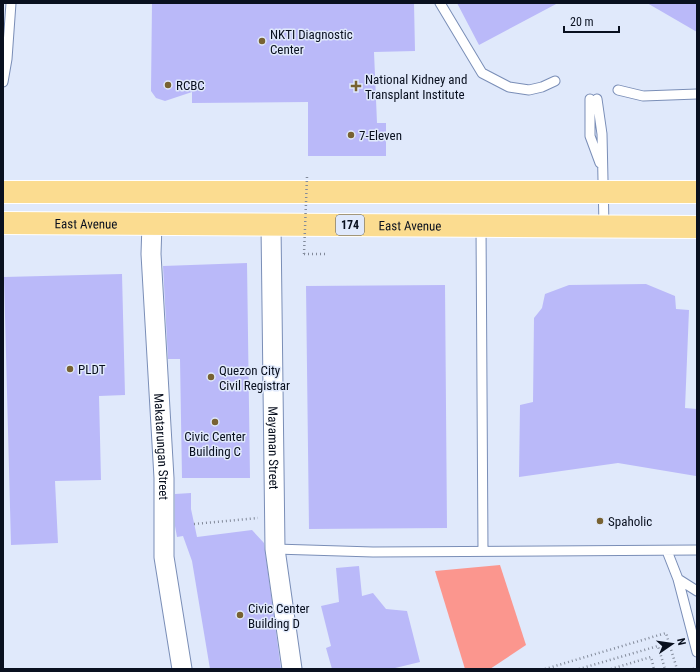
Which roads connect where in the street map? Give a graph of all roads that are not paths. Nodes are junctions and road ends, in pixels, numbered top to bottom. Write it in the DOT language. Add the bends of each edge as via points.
graph roads {
  1 [pos="11,3"];
  2 [pos="440,3"];
  3 [pos="555,81"];
  4 [pos="3,82"];
  5 [pos="618,90"];
  6 [pos="697,94"];
  7 [pos="594,99"];
  8 [pos="3,192"];
  9 [pos="604,192"];
  10 [pos="697,192"];
  11 [pos="3,223"];
  12 [pos="152,224"];
  13 [pos="271,225"];
  14 [pos="482,226"];
  15 [pos="604,226"];
  16 [pos="697,227"];
  17 [pos="275,549"];
  18 [pos="697,550"];
  19 [pos="483,551"];
  20 [pos="667,551"];
  21 [pos="678,579"];
  22 [pos="697,591"];
  23 [pos="697,652"];
  24 [pos="182,669"];
  25 [pos="292,669"];
  1 -- 4 [label="lane"];
  2 -- 3 [label="lane" via="482,73 509,87 529,90"];
  5 -- 6 [label="lane" via="643,96"];
  7 -- 9 [label="lane" via="602,134"];
  8 -- 9 [label="main road"];
  9 -- 10 [label="main road"];
  9 -- 15 [label="lane"];
  11 -- 12 [label="main road, East Avenue / 174"];
  12 -- 13 [label="main road, East Avenue / 174"];
  12 -- 24 [label="street, Makatarungan Street" via="151,254 164,478 164,558"];
  13 -- 14 [label="main road, East Avenue / 174"];
  13 -- 17 [label="street, Mayaman Street"];
  14 -- 15 [label="main road, East Avenue / 174"];
  14 -- 19 [label="lane"];
  15 -- 16 [label="main road, East Avenue / 174"];
  17 -- 19 [label="lane" via="373,552"];
  17 -- 25 [label="street, Mayaman Street"];
  18 -- 20 [label="lane"];
  19 -- 20 [label="lane"];
  20 -- 21 [label="lane"];
  21 -- 22 [label="lane"];
  21 -- 23 [label="lane"];
}
